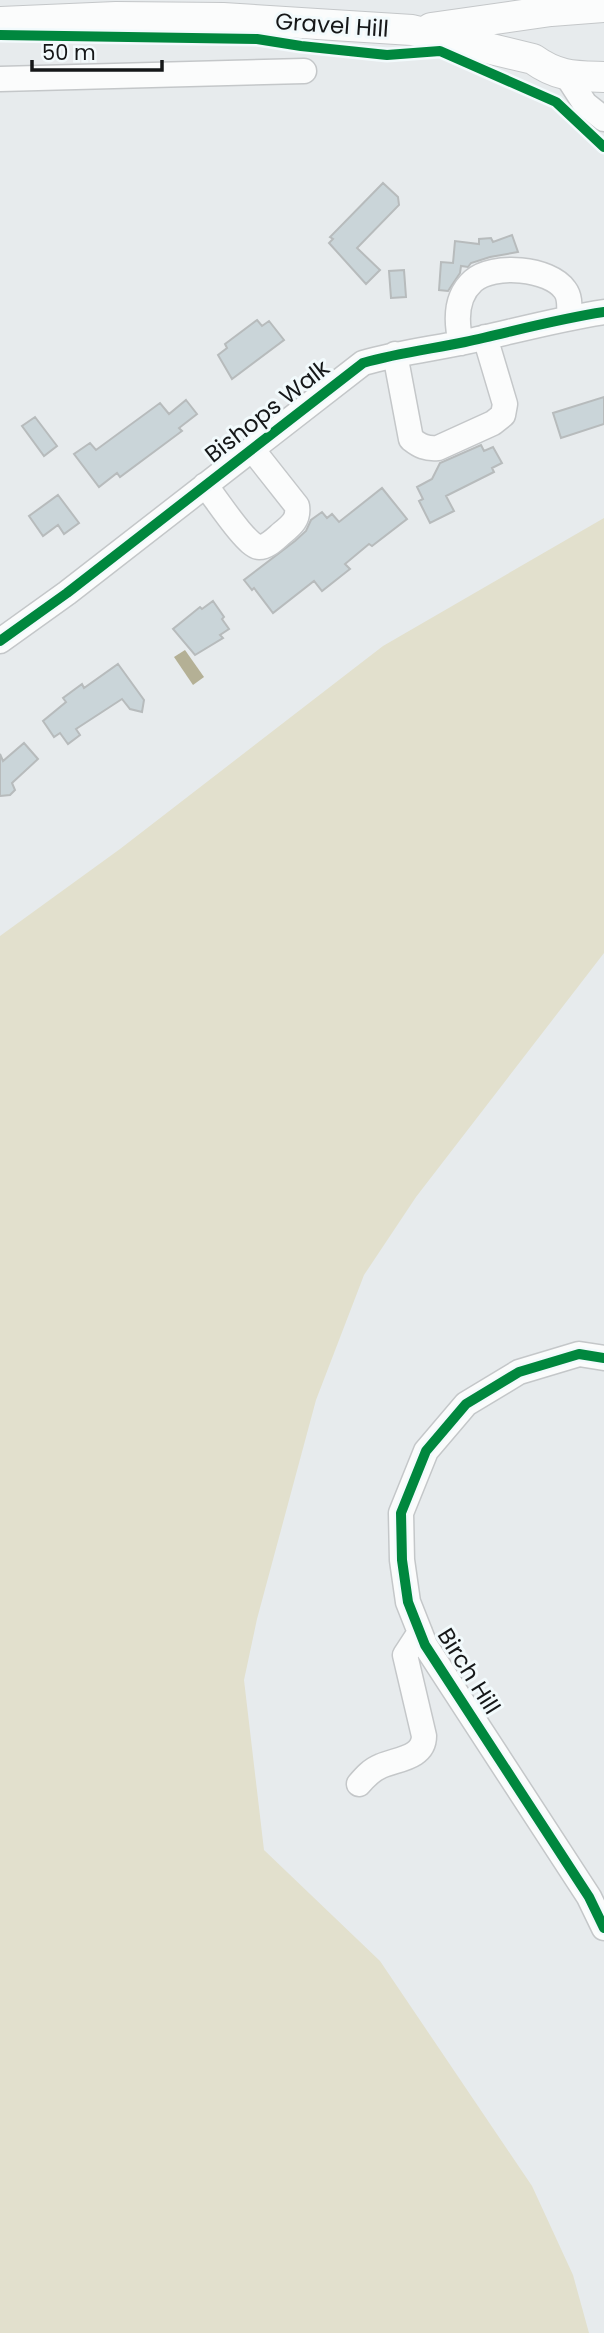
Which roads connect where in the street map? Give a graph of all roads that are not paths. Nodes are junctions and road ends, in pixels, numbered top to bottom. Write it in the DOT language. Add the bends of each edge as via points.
graph roads {
  1 [pos="604,7"];
  2 [pos="551,11"];
  3 [pos="0,22"];
  4 [pos="412,30"];
  5 [pos="533,59"];
  6 [pos="304,71"];
  7 [pos="567,76"];
  8 [pos="604,77"];
  9 [pos="0,79"];
  10 [pos="604,119"];
  11 [pos="604,312"];
  12 [pos="569,317"];
  13 [pos="485,337"];
  14 [pos="461,342"];
  15 [pos="395,354"];
  16 [pos="252,449"];
  17 [pos="205,485"];
  18 [pos="0,641"];
  19 [pos="604,1358"];
  20 [pos="420,1632"];
  21 [pos="359,1784"];
  22 [pos="604,1928"];
  1 -- 2 [label="main road, Gravel Hill"];
  2 -- 4 [label="main road, Gravel Hill"];
  2 -- 5 [label="main road" via="533,34"];
  3 -- 4 [label="main road, Gravel Hill" via="116,16"];
  4 -- 5 [label="main road, Gravel Hill"];
  5 -- 7 [label="main road, Gravel Hill"];
  6 -- 9 [label="street, Gravel Hill"];
  7 -- 8 [label="main road, Gravel Hill"];
  7 -- 10 [label="street" via="585,104"];
  11 -- 12 [label="street, Bishops Walk"];
  12 -- 13 [label="street, Bishops Walk"];
  12 -- 14 [label="street" via="569,297 558,282 528,271 500,272 478,278 466,290 457,323"];
  13 -- 14 [label="street, Bishops Walk"];
  13 -- 15 [label="street" via="505,404 503,415 438,448 429,449 411,439"];
  14 -- 15 [label="street, Bishops Walk"];
  15 -- 16 [label="street, Bishops Walk" via="363,363"];
  16 -- 17 [label="street, Bishops Walk"];
  16 -- 17 [label="street" via="297,506 296,521 269,544 255,547 246,540"];
  17 -- 18 [label="street, Bishops Walk"];
  19 -- 20 [label="street, Birch Hill" via="579,1354 519,1372 466,1404 426,1451 401,1513 408,1602"];
  20 -- 21 [label="street" via="405,1655 424,1745 379,1767"];
  20 -- 22 [label="street, Birch Hill" via="589,1897"];
}
